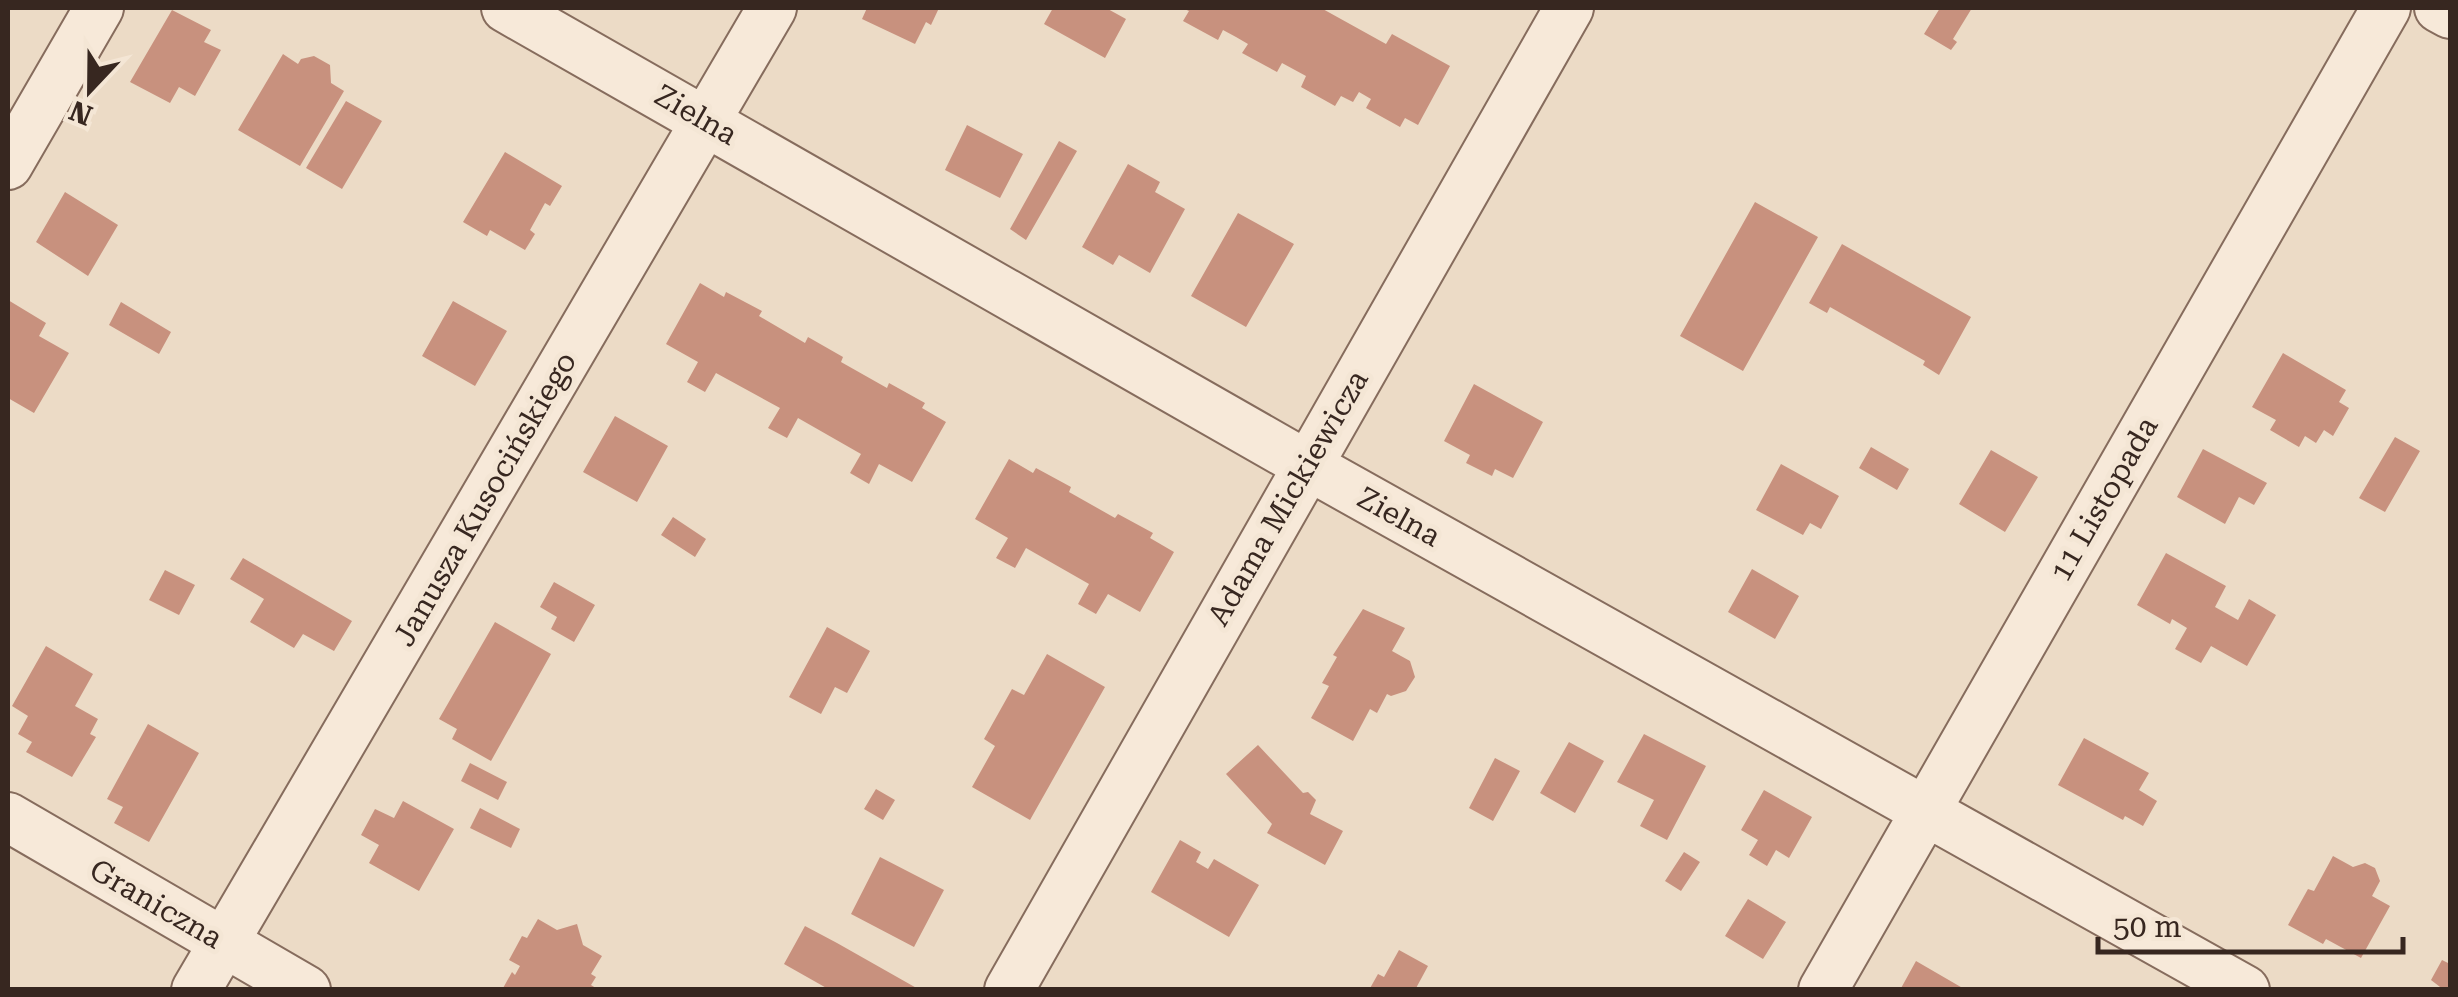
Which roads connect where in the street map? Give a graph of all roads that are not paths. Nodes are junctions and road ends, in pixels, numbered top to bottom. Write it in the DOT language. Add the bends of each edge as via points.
graph roads {
  1 [pos="99,8"];
  2 [pos="506,8"];
  3 [pos="772,8"];
  4 [pos="1569,8"];
  5 [pos="2386,8"];
  6 [pos="2439,8"];
  7 [pos="2450,14"];
  8 [pos="708,121"];
  9 [pos="8,165"];
  10 [pos="1306,465"];
  11 [pos="1925,812"];
  12 [pos="8,817"];
  13 [pos="224,943"];
  14 [pos="196,990"];
  15 [pos="306,990"];
  16 [pos="1009,990"];
  17 [pos="1823,990"];
  18 [pos="2245,990"];
  1 -- 9 [label="street"];
  2 -- 8 [label="street, Zielna"];
  3 -- 8 [label="street, Janusza Kusocińskiego"];
  4 -- 10 [label="street, Adama Mickiewicza"];
  5 -- 11 [label="street, 11 Listopada"];
  6 -- 7 [label="street"];
  8 -- 10 [label="street, Zielna"];
  8 -- 13 [label="street, Janusza Kusocińskiego"];
  10 -- 11 [label="street, Zielna"];
  10 -- 16 [label="street, Adama Mickiewicza"];
  11 -- 17 [label="street, 11 Listopada"];
  11 -- 18 [label="street, Zielna"];
  12 -- 13 [label="street, Graniczna"];
  13 -- 14 [label="street, Janusza Kusocińskiego"];
  13 -- 15 [label="street, Graniczna"];
}
